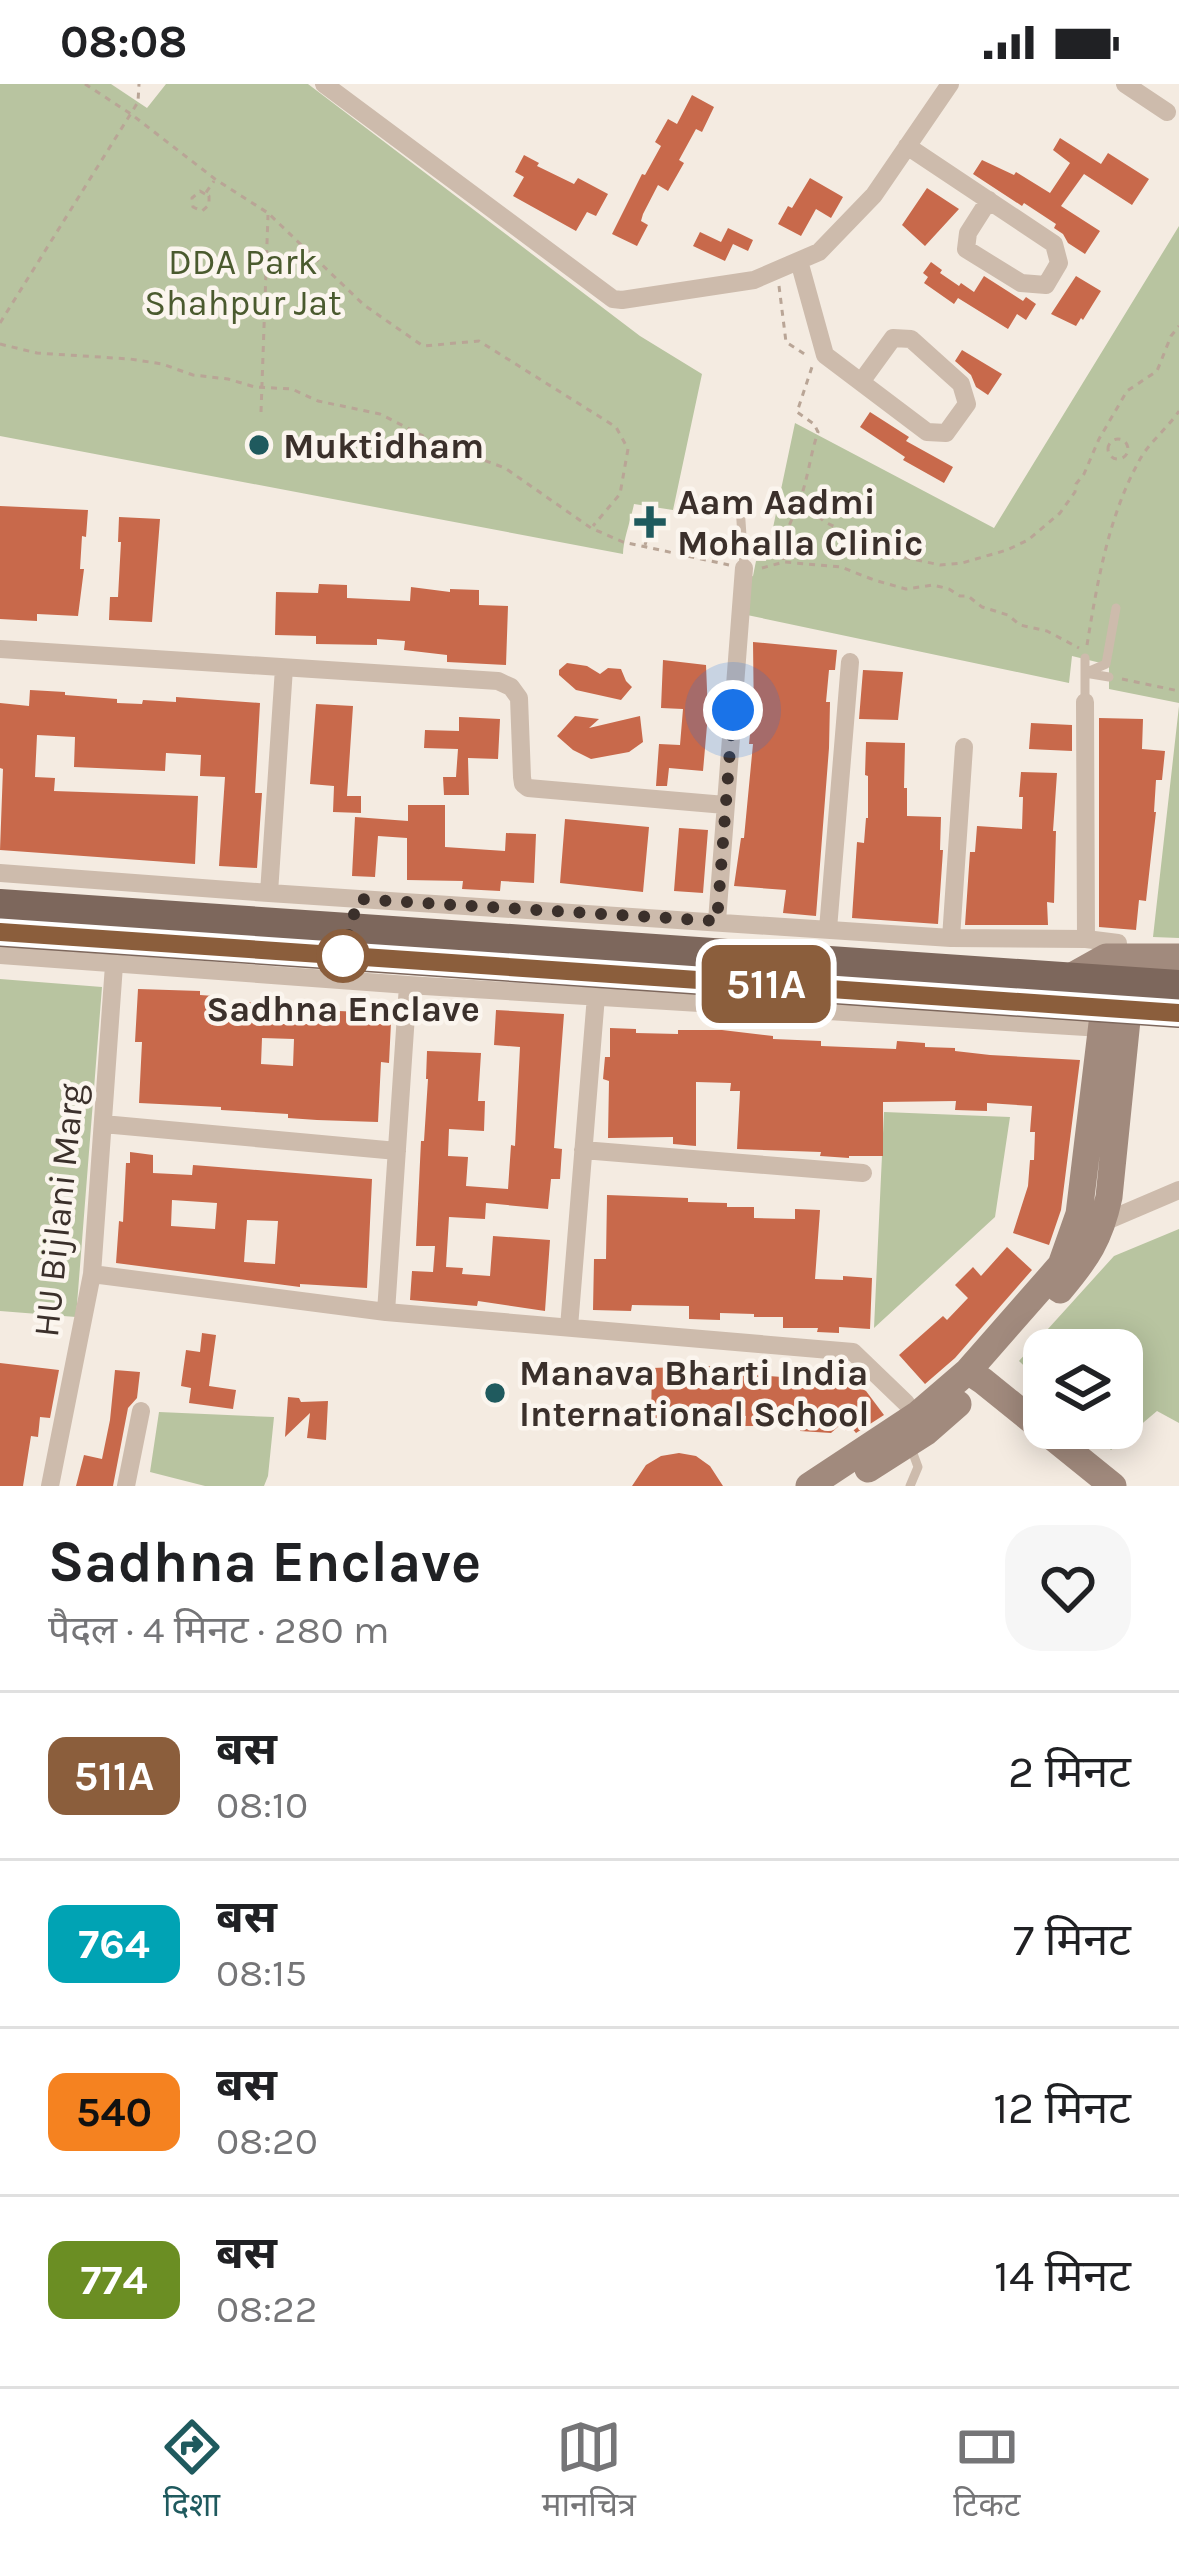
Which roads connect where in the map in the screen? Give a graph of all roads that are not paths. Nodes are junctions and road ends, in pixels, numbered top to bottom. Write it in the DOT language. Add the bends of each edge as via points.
graph roads {
  1 [pos="324,84"];
  2 [pos="950,84"];
  3 [pos="1125,84"];
  4 [pos="1167,112"];
  5 [pos="907,146"];
  6 [pos="988,200"];
  7 [pos="799,261"];
  8 [pos="861,382"];
  9 [pos="740,506"];
  10 [pos="752,568"];
  11 [pos="1116,608"];
  12 [pos="0,649"];
  13 [pos="1084,658"];
  14 [pos="850,662"];
  15 [pos="284,668"];
  16 [pos="1084,674"];
  17 [pos="1109,677"];
  18 [pos="1085,702"];
  19 [pos="964,747"];
  20 [pos="725,805"];
  21 [pos="0,873"];
  22 [pos="269,893"];
  23 [pos="0,904"];
  24 [pos="717,921"];
  25 [pos="828,929"];
  26 [pos="0,932"];
  27 [pos="951,938"];
  28 [pos="1086,939"];
  29 [pos="1118,943"];
  30 [pos="116,951"];
  31 [pos="0,955"];
  32 [pos="1179,957"];
  33 [pos="1072,976"];
  34 [pos="408,985"];
  35 [pos="1179,985"];
  36 [pos="596,996"];
  37 [pos="1179,1013"];
  38 [pos="1111,1015"];
  39 [pos="103,1124"];
  40 [pos="583,1150"];
  41 [pos="397,1151"];
  42 [pos="863,1173"];
  43 [pos="1179,1190"];
  44 [pos="1092,1218"];
  45 [pos="92,1274"];
  46 [pos="386,1312"];
  47 [pos="568,1327"];
  48 [pos="976,1376"];
  49 [pos="906,1402"];
  50 [pos="141,1411"];
  51 [pos="909,1443"];
  52 [pos="1096,1480"];
  53 [pos="50,1486"];
  54 [pos="126,1486"];
  55 [pos="809,1486"];
  56 [pos="841,1486"];
  57 [pos="910,1486"];
  1 -- 7 [label="street" via="613,299 754,280"];
  2 -- 5 [label="street"];
  3 -- 4 [label="street"];
  5 -- 6 [label="street"];
  5 -- 7 [label="street" via="847,224"];
  6 -- 6 [label="street" via="1054,244 1059,263 1046,285 1021,283 966,249"];
  7 -- 8 [label="street" via="825,355"];
  8 -- 8 [label="street" via="927,432 946,433 967,404 962,384 911,339 893,338"];
  9 -- 10 [label="lane"];
  10 -- 20 [label="street"];
  11 -- 16 [label="lane" via="1106,664"];
  12 -- 15 [label="street"];
  13 -- 16 [label="lane"];
  14 -- 25 [label="street"];
  15 -- 20 [label="street" via="498,681 519,698 528,788"];
  15 -- 22 [label="street"];
  16 -- 17 [label="lane"];
  16 -- 18 [label="lane"];
  18 -- 28 [label="street"];
  19 -- 27 [label="street"];
  20 -- 24 [label="street"];
  21 -- 22 [label="street"];
  22 -- 24 [label="street"];
  23 -- 33 [label="main road"];
  24 -- 25 [label="street"];
  25 -- 27 [label="street"];
  26 -- 30 [label="main road"];
  27 -- 28 [label="street"];
  28 -- 29 [label="street"];
  30 -- 31 [label="street"];
  30 -- 34 [label="street"];
  30 -- 38 [label="main road"];
  30 -- 39 [label="street, HU Bijlani Marg"];
  32 -- 33 [label="street" via="1106,957"];
  33 -- 35 [label="main road"];
  34 -- 36 [label="street"];
  34 -- 41 [label="street"];
  36 -- 38 [label="street"];
  36 -- 40 [label="street"];
  37 -- 38 [label="main road"];
  38 -- 44 [label="street"];
  39 -- 41 [label="street"];
  39 -- 45 [label="street, HU Bijlani Marg"];
  40 -- 42 [label="street"];
  40 -- 47 [label="street"];
  41 -- 46 [label="street"];
  43 -- 44 [label="street"];
  44 -- 48 [label="street" via="1088,1257"];
  45 -- 46 [label="street"];
  45 -- 53 [label="street, HU Bijlani Marg"];
  46 -- 47 [label="street"];
  47 -- 49 [label="street" via="853,1352"];
  48 -- 51 [label="street"];
  48 -- 52 [label="street"];
  48 -- 55 [label="street"];
  50 -- 54 [label="street"];
  51 -- 56 [label="street"];
  51 -- 57 [label="lane" via="918,1467"];
}
